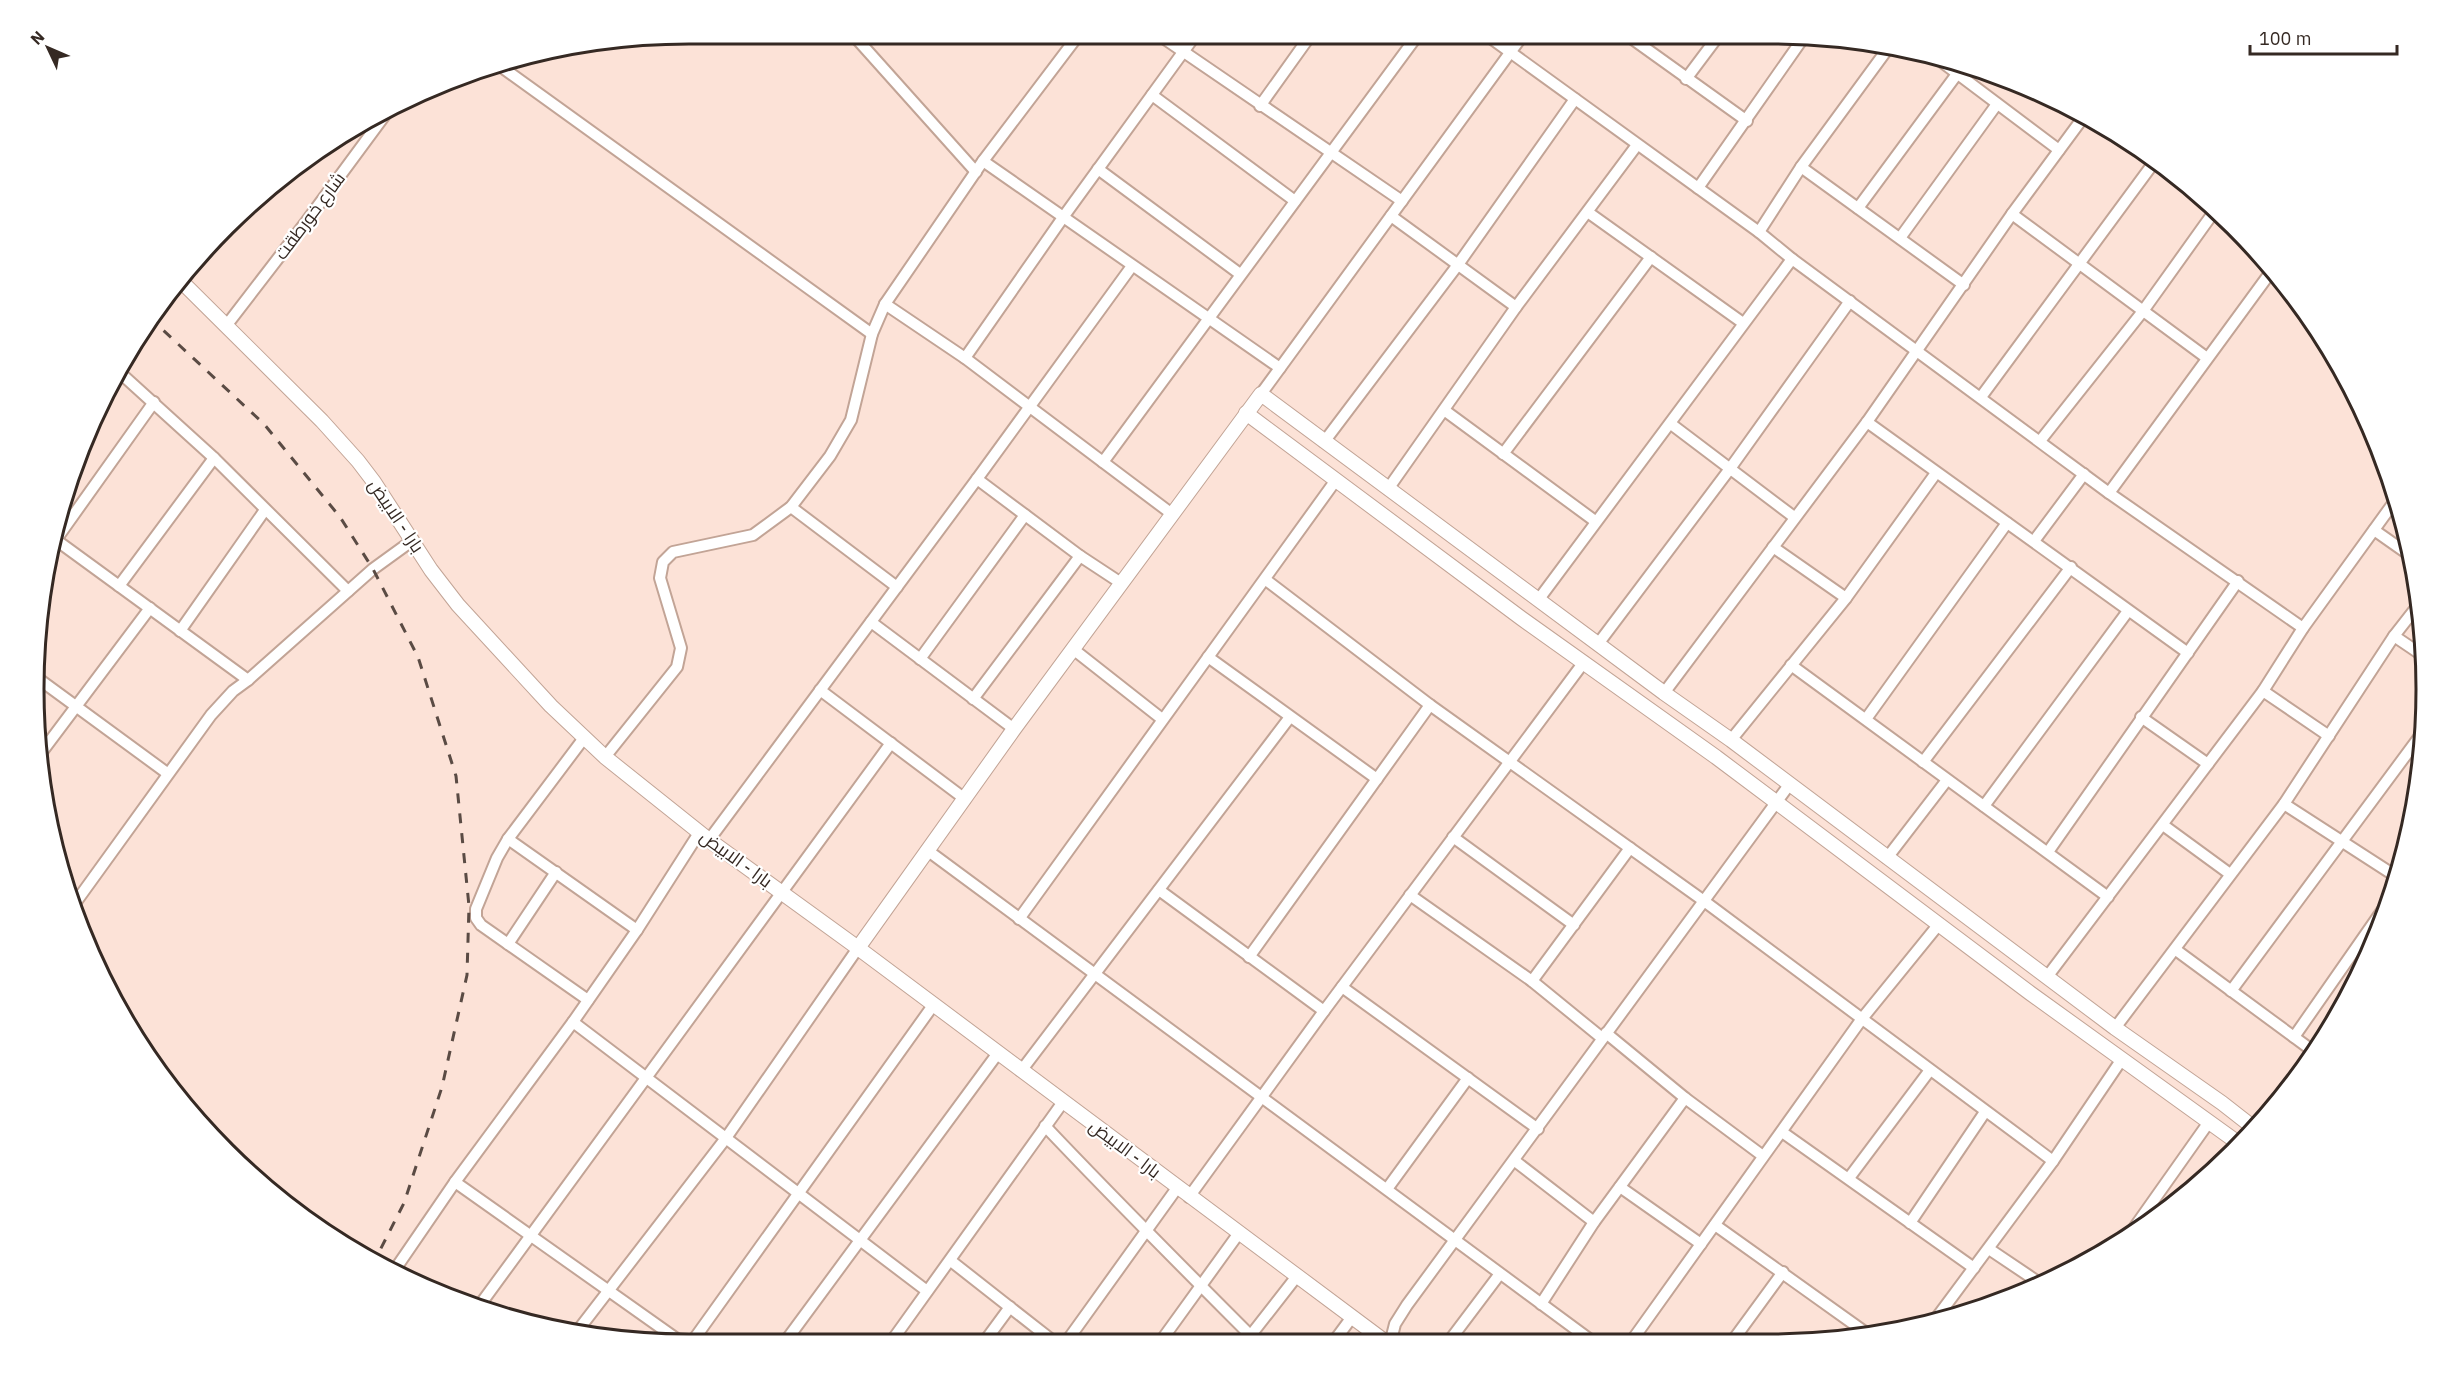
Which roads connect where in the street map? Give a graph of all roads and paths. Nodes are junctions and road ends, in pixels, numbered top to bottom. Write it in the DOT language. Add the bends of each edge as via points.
graph roads {
  1 [pos="861,44"];
  2 [pos="1072,44"];
  3 [pos="1172,44"];
  4 [pos="1188,44"];
  5 [pos="1304,44"];
  6 [pos="1411,44"];
  7 [pos="1500,44"];
  8 [pos="1517,44"];
  9 [pos="1639,44"];
  10 [pos="1712,44"];
  11 [pos="1799,45"];
  12 [pos="1182,51"];
  13 [pos="1511,52"];
  14 [pos="1884,54"];
  15 [pos="1951,69"];
  16 [pos="506,70"];
  17 [pos="1957,74"];
  18 [pos="1686,78"];
  19 [pos="1152,95"];
  20 [pos="1575,99"];
  21 [pos="1997,104"];
  22 [pos="1260,106"];
  23 [pos="1747,121"];
  24 [pos="2080,122"];
  25 [pos="379,123"];
  26 [pos="1637,145"];
  27 [pos="2059,150"];
  28 [pos="1330,153"];
  29 [pos="983,160"];
  30 [pos="1801,167"];
  31 [pos="2151,168"];
  32 [pos="1098,169"];
  33 [pos="976,172"];
  34 [pos="1698,188"];
  35 [pos="1295,201"];
  36 [pos="1402,201"];
  37 [pos="1858,208"];
  38 [pos="1589,213"];
  39 [pos="2012,214"];
  40 [pos="1064,216"];
  41 [pos="1391,216"];
  42 [pos="2211,216"];
  43 [pos="1759,232"];
  44 [pos="1900,238"];
  45 [pos="1651,257"];
  46 [pos="1792,259"];
  47 [pos="2080,264"];
  48 [pos="1132,266"];
  49 [pos="1457,266"];
  50 [pos="1240,274"];
  51 [pos="2267,277"];
  52 [pos="1964,285"];
  53 [pos="186,286"];
  54 [pos="1850,301"];
  55 [pos="885,304"];
  56 [pos="1516,308"];
  57 [pos="2143,311"];
  58 [pos="1207,319"];
  59 [pos="1743,323"];
  60 [pos="226,326"];
  61 [pos="872,334"];
  62 [pos="1916,351"];
  63 [pos="965,358"];
  64 [pos="2207,358"];
  65 [pos="1280,368"];
  66 [pos="124,376"];
  67 [pos="1261,394"];
  68 [pos="1981,396"];
  69 [pos="154,402"];
  70 [pos="1031,406"];
  71 [pos="1444,410"];
  72 [pos="1246,413"];
  73 [pos="1866,422"];
  74 [pos="1671,424"];
  75 [pos="2040,441"];
  76 [pos="1324,442"];
  77 [pos="1503,454"];
  78 [pos="214,458"];
  79 [pos="1103,462"];
  80 [pos="1729,470"];
  81 [pos="1936,473"];
  82 [pos="2084,474"];
  83 [pos="977,479"];
  84 [pos="1336,480"];
  85 [pos="1388,489"];
  86 [pos="2109,493"];
  87 [pos="790,507"];
  88 [pos="2390,507"];
  89 [pos="266,510"];
  90 [pos="1172,514"];
  91 [pos="1025,515"];
  92 [pos="1794,517"];
  93 [pos="1595,521"];
  94 [pos="2007,523"];
  95 [pos="64,525"];
  96 [pos="2374,530"];
  97 [pos="413,540"];
  98 [pos="2034,541"];
  99 [pos="60,547"];
  100 [pos="1773,547"];
  101 [pos="2401,549"];
  102 [pos="1080,556"];
  103 [pos="2071,567"];
  104 [pos="1266,580"];
  105 [pos="2238,581"];
  106 [pos="1121,583"];
  107 [pos="119,586"];
  108 [pos="897,587"];
  109 [pos="348,591"];
  110 [pos="1846,598"];
  111 [pos="1539,599"];
  112 [pos="150,608"];
  113 [pos="2128,610"];
  114 [pos="2412,613"];
  115 [pos="871,622"];
  116 [pos="2303,628"];
  117 [pos="180,631"];
  118 [pos="2394,636"];
  119 [pos="1598,644"];
  120 [pos="1073,649"];
  121 [pos="2415,650"];
  122 [pos="2188,653"];
  123 [pos="1208,657"];
  124 [pos="920,659"];
  125 [pos="1584,662"];
  126 [pos="1791,665"];
  127 [pos="248,680"];
  128 [pos="44,683"];
  129 [pos="820,690"];
  130 [pos="2263,691"];
  131 [pos="1664,693"];
  132 [pos="973,699"];
  133 [pos="1430,705"];
  134 [pos="74,707"];
  135 [pos="1290,717"];
  136 [pos="2141,717"];
  137 [pos="1162,719"];
  138 [pos="1866,719"];
  139 [pos="1014,729"];
  140 [pos="2329,736"];
  141 [pos="584,738"];
  142 [pos="1731,740"];
  143 [pos="891,743"];
  144 [pos="46,745"];
  145 [pos="2414,745"];
  146 [pos="605,757"];
  147 [pos="1509,762"];
  148 [pos="1923,762"];
  149 [pos="2208,764"];
  150 [pos="167,773"];
  151 [pos="1377,779"];
  152 [pos="1947,780"];
  153 [pos="1789,785"];
  154 [pos="965,799"];
  155 [pos="1776,802"];
  156 [pos="2284,804"];
  157 [pos="1984,806"];
  158 [pos="2163,825"];
  159 [pos="704,837"];
  160 [pos="1453,837"];
  161 [pos="508,839"];
  162 [pos="2343,840"];
  163 [pos="1630,848"];
  164 [pos="927,850"];
  165 [pos="2048,852"];
  166 [pos="1887,858"];
  167 [pos="556,872"];
  168 [pos="2390,872"];
  169 [pos="2230,874"];
  170 [pos="1159,890"];
  171 [pos="782,892"];
  172 [pos="1410,895"];
  173 [pos="2108,897"];
  174 [pos="79,898"];
  175 [pos="1704,902"];
  176 [pos="1019,919"];
  177 [pos="1939,924"];
  178 [pos="1574,925"];
  179 [pos="2369,929"];
  180 [pos="637,930"];
  181 [pos="508,944"];
  182 [pos="858,948"];
  183 [pos="2176,950"];
  184 [pos="1249,957"];
  185 [pos="1096,973"];
  186 [pos="2047,977"];
  187 [pos="1532,981"];
  188 [pos="1342,987"];
  189 [pos="2231,991"];
  190 [pos="588,1000"];
  191 [pos="934,1005"];
  192 [pos="1324,1011"];
  193 [pos="1861,1020"];
  194 [pos="573,1022"];
  195 [pos="2115,1028"];
  196 [pos="1604,1035"];
  197 [pos="2294,1037"];
  198 [pos="2308,1047"];
  199 [pos="998,1053"];
  200 [pos="2122,1059"];
  201 [pos="1022,1071"];
  202 [pos="1930,1071"];
  203 [pos="646,1077"];
  204 [pos="1468,1078"];
  205 [pos="1260,1098"];
  206 [pos="1685,1098"];
  207 [pos="1063,1102"];
  208 [pos="1985,1112"];
  209 [pos="2209,1122"];
  210 [pos="2248,1123"];
  211 [pos="1045,1126"];
  212 [pos="1538,1129"];
  213 [pos="1782,1132"];
  214 [pos="726,1138"];
  215 [pos="2233,1139"];
  216 [pos="1763,1156"];
  217 [pos="1515,1161"];
  218 [pos="2053,1161"];
  219 [pos="1849,1178"];
  220 [pos="455,1182"];
  221 [pos="1620,1186"];
  222 [pos="1177,1188"];
  223 [pos="1387,1189"];
  224 [pos="798,1192"];
  225 [pos="1189,1197"];
  226 [pos="2143,1216"];
  227 [pos="1594,1222"];
  228 [pos="1910,1222"];
  229 [pos="1715,1225"];
  230 [pos="1146,1232"];
  231 [pos="1239,1233"];
  232 [pos="530,1237"];
  233 [pos="861,1239"];
  234 [pos="1454,1241"];
  235 [pos="1701,1244"];
  236 [pos="1989,1249"];
  237 [pos="951,1261"];
  238 [pos="398,1265"];
  239 [pos="1974,1268"];
  240 [pos="1783,1272"];
  241 [pos="1499,1275"];
  242 [pos="1297,1276"];
  243 [pos="2032,1278"];
  244 [pos="1202,1284"];
  245 [pos="609,1290"];
  246 [pos="927,1291"];
  247 [pos="484,1300"];
  248 [pos="1541,1304"];
  249 [pos="1010,1308"];
  250 [pos="1942,1311"];
  251 [pos="1352,1317"];
  252 [pos="583,1324"];
  253 [pos="1859,1328"];
  254 [pos="669,1333"];
  255 [pos="698,1334"];
  256 [pos="791,1334"];
  257 [pos="897,1334"];
  258 [pos="990,1334"];
  259 [pos="1044,1334"];
  260 [pos="1072,1334"];
  261 [pos="1166,1334"];
  262 [pos="1247,1334"];
  263 [pos="1256,1334"];
  264 [pos="1339,1334"];
  265 [pos="1375,1334"];
  266 [pos="1392,1334"];
  267 [pos="1454,1334"];
  268 [pos="1582,1334"];
  269 [pos="1637,1334"];
  270 [pos="1738,1334"];
  1 -- 33 [label="street"];
  2 -- 29 [label="street"];
  3 -- 12 [label="street"];
  4 -- 12 [label="street"];
  5 -- 22 [label="street"];
  6 -- 28 [label="street"];
  7 -- 13 [label="street"];
  8 -- 13 [label="street"];
  9 -- 18 [label="street"];
  10 -- 18 [label="street"];
  11 -- 23 [label="street"];
  12 -- 19 [label="street"];
  12 -- 22 [label="street"];
  13 -- 20 [label="street"];
  13 -- 36 [label="street"];
  14 -- 30 [label="street"];
  15 -- 17 [label="street"];
  16 -- 61 [label="street"];
  17 -- 21 [label="street"];
  17 -- 37 [label="street"];
  18 -- 23 [label="street"];
  19 -- 32 [label="street"];
  19 -- 35 [label="street"];
  20 -- 26 [label="street"];
  20 -- 49 [label="street"];
  21 -- 27 [label="street"];
  21 -- 44 [label="street"];
  22 -- 28 [label="street"];
  23 -- 34 [label="street"];
  24 -- 27 [label="street"];
  25 -- 60 [label="street, شارع خورطقت"];
  26 -- 34 [label="street"];
  26 -- 38 [label="street"];
  27 -- 39 [label="street"];
  28 -- 35 [label="street"];
  28 -- 36 [label="street"];
  29 -- 33 [label="street"];
  29 -- 40 [label="street"];
  30 -- 37 [label="street"];
  30 -- 43 [label="street"];
  31 -- 47 [label="street"];
  32 -- 40 [label="street"];
  32 -- 50 [label="street"];
  33 -- 55 [label="street"];
  34 -- 43 [label="street"];
  35 -- 50 [label="street"];
  36 -- 41 [label="street"];
  37 -- 44 [label="street"];
  38 -- 45 [label="street"];
  38 -- 56 [label="street"];
  39 -- 47 [label="street"];
  39 -- 52 [label="street"];
  40 -- 48 [label="street"];
  40 -- 63 [label="street"];
  41 -- 49 [label="street"];
  41 -- 65 [label="street"];
  42 -- 57 [label="street"];
  43 -- 46 [label="street"];
  44 -- 52 [label="street"];
  45 -- 59 [label="street"];
  45 -- 77 [label="street"];
  46 -- 54 [label="street"];
  46 -- 59 [label="street"];
  47 -- 57 [label="street"];
  47 -- 68 [label="street"];
  48 -- 58 [label="street"];
  48 -- 70 [label="street"];
  49 -- 56 [label="street"];
  49 -- 76 [label="street"];
  50 -- 58 [label="street"];
  51 -- 64 [label="street"];
  52 -- 62 [label="street"];
  53 -- 60 [label="main road, بارا - الابيض"];
  54 -- 62 [label="street"];
  54 -- 80 [label="street"];
  55 -- 61 [label="street"];
  55 -- 63 [label="street"];
  56 -- 71 [label="street"];
  57 -- 64 [label="street"];
  57 -- 75 [label="street"];
  58 -- 65 [label="street"];
  58 -- 79 [label="street"];
  59 -- 74 [label="street"];
  60 -- 97 [label="main road, بارا - الابيض" via="358,461"];
  61 -- 87 [label="street" via="850,420 830,456"];
  62 -- 68 [label="street"];
  62 -- 73 [label="street"];
  63 -- 70 [label="street"];
  64 -- 86 [label="street"];
  65 -- 67 [label="street"];
  66 -- 69 [label="street"];
  67 -- 72 [label="main road"];
  67 -- 76 [label="main road"];
  68 -- 75 [label="street"];
  69 -- 78 [label="street"];
  69 -- 95 [label="street"];
  70 -- 79 [label="street"];
  70 -- 83 [label="street"];
  71 -- 77 [label="street"];
  71 -- 85 [label="street"];
  72 -- 84 [label="main road"];
  72 -- 90 [label="main road"];
  73 -- 81 [label="street"];
  73 -- 92 [label="street"];
  74 -- 80 [label="street"];
  74 -- 93 [label="street"];
  75 -- 82 [label="street"];
  76 -- 85 [label="main road"];
  77 -- 93 [label="street"];
  78 -- 89 [label="street"];
  78 -- 107 [label="street"];
  79 -- 90 [label="street"];
  80 -- 92 [label="street"];
  80 -- 119 [label="street"];
  81 -- 94 [label="street"];
  81 -- 110 [label="street"];
  82 -- 86 [label="street"];
  82 -- 98 [label="street"];
  83 -- 91 [label="street"];
  83 -- 108 [label="street"];
  84 -- 104 [label="street"];
  84 -- 125 [label="main road"];
  85 -- 111 [label="main road"];
  86 -- 105 [label="street"];
  87 -- 108 [label="street"];
  87 -- 146 [label="street" via="753,535 674,552 663,562 660,578 677,629 680,659"];
  88 -- 96 [label="street"];
  89 -- 109 [label="street"];
  89 -- 117 [label="street"];
  90 -- 106 [label="main road"];
  91 -- 102 [label="street"];
  91 -- 124 [label="street"];
  92 -- 100 [label="street"];
  93 -- 111 [label="street"];
  94 -- 98 [label="street"];
  94 -- 138 [label="street"];
  96 -- 101 [label="street"];
  96 -- 116 [label="street"];
  97 -- 109 [label="street"];
  97 -- 141 [label="main road, بارا - الابيض" via="458,605"];
  98 -- 103 [label="street"];
  99 -- 107 [label="street"];
  100 -- 110 [label="street"];
  100 -- 131 [label="street"];
  102 -- 106 [label="street"];
  102 -- 132 [label="street"];
  103 -- 113 [label="street"];
  103 -- 148 [label="street"];
  104 -- 123 [label="street"];
  104 -- 133 [label="street"];
  105 -- 116 [label="street"];
  105 -- 122 [label="street"];
  106 -- 120 [label="main road"];
  107 -- 112 [label="street"];
  108 -- 115 [label="street"];
  109 -- 127 [label="street"];
  110 -- 126 [label="street"];
  111 -- 119 [label="main road"];
  112 -- 117 [label="street"];
  112 -- 134 [label="street"];
  113 -- 122 [label="street"];
  113 -- 157 [label="street"];
  114 -- 118 [label="street"];
  115 -- 124 [label="street"];
  115 -- 129 [label="street"];
  116 -- 130 [label="street"];
  117 -- 127 [label="street"];
  118 -- 121 [label="street"];
  118 -- 140 [label="street"];
  119 -- 131 [label="main road"];
  120 -- 137 [label="street"];
  120 -- 139 [label="main road"];
  122 -- 136 [label="street"];
  123 -- 135 [label="street"];
  123 -- 137 [label="street"];
  124 -- 132 [label="street"];
  125 -- 147 [label="street"];
  125 -- 155 [label="main road"];
  126 -- 138 [label="street"];
  126 -- 142 [label="street"];
  127 -- 150 [label="street" via="212,715"];
  128 -- 134 [label="street"];
  129 -- 143 [label="street"];
  129 -- 159 [label="street"];
  130 -- 140 [label="street"];
  130 -- 149 [label="street"];
  131 -- 142 [label="main road"];
  132 -- 139 [label="street"];
  133 -- 147 [label="street"];
  133 -- 151 [label="street"];
  134 -- 144 [label="street"];
  134 -- 150 [label="street"];
  135 -- 151 [label="street"];
  135 -- 170 [label="street"];
  136 -- 149 [label="street"];
  136 -- 165 [label="street"];
  137 -- 176 [label="street"];
  138 -- 148 [label="street"];
  139 -- 154 [label="main road"];
  140 -- 156 [label="street"];
  141 -- 146 [label="main road, بارا - الابيض"];
  141 -- 161 [label="street"];
  142 -- 153 [label="main road"];
  143 -- 154 [label="street"];
  143 -- 171 [label="street"];
  145 -- 162 [label="street"];
  146 -- 159 [label="main road, بارا - الابيض"];
  147 -- 160 [label="street"];
  147 -- 163 [label="street"];
  148 -- 152 [label="street"];
  149 -- 158 [label="street"];
  150 -- 174 [label="street"];
  151 -- 184 [label="street"];
  152 -- 157 [label="street"];
  152 -- 166 [label="street"];
  153 -- 155 [label="street"];
  153 -- 166 [label="main road"];
  154 -- 164 [label="main road"];
  155 -- 175 [label="street"];
  155 -- 177 [label="main road"];
  156 -- 162 [label="street"];
  156 -- 169 [label="street"];
  157 -- 165 [label="street"];
  158 -- 169 [label="street"];
  158 -- 173 [label="street"];
  159 -- 171 [label="main road, بارا - الابيض"];
  159 -- 180 [label="street"];
  160 -- 172 [label="street"];
  160 -- 178 [label="street"];
  161 -- 167 [label="street"];
  161 -- 181 [label="street" via="476,909 476,918"];
  162 -- 168 [label="street"];
  162 -- 189 [label="street"];
  163 -- 175 [label="street"];
  163 -- 178 [label="street"];
  164 -- 176 [label="street"];
  164 -- 182 [label="main road"];
  165 -- 173 [label="street"];
  166 -- 186 [label="main road"];
  167 -- 180 [label="street"];
  167 -- 181 [label="street"];
  169 -- 183 [label="street"];
  170 -- 184 [label="street"];
  170 -- 185 [label="street"];
  171 -- 182 [label="main road, بارا - الابيض"];
  171 -- 203 [label="street"];
  172 -- 187 [label="street"];
  172 -- 188 [label="street"];
  173 -- 186 [label="street"];
  175 -- 193 [label="street"];
  175 -- 196 [label="street"];
  176 -- 185 [label="street"];
  177 -- 193 [label="street"];
  177 -- 200 [label="main road"];
  178 -- 187 [label="street"];
  179 -- 197 [label="street"];
  180 -- 190 [label="street"];
  181 -- 190 [label="street"];
  182 -- 191 [label="main road, بارا - الابيض"];
  182 -- 214 [label="street"];
  183 -- 189 [label="street"];
  183 -- 195 [label="street"];
  184 -- 192 [label="street"];
  185 -- 201 [label="street"];
  185 -- 205 [label="street"];
  186 -- 195 [label="main road"];
  187 -- 196 [label="street"];
  188 -- 192 [label="street"];
  188 -- 204 [label="street"];
  189 -- 197 [label="street"];
  190 -- 194 [label="street"];
  191 -- 199 [label="main road, بارا - الابيض"];
  191 -- 224 [label="street"];
  192 -- 205 [label="street"];
  193 -- 202 [label="street"];
  193 -- 213 [label="street"];
  194 -- 203 [label="street"];
  194 -- 220 [label="street"];
  195 -- 210 [label="main road"];
  196 -- 206 [label="street"];
  196 -- 212 [label="street"];
  197 -- 198 [label="street"];
  199 -- 201 [label="main road, بارا - الابيض"];
  199 -- 233 [label="street"];
  200 -- 209 [label="main road"];
  200 -- 218 [label="street"];
  201 -- 207 [label="main road, بارا - الابيض"];
  202 -- 208 [label="street"];
  202 -- 219 [label="street"];
  203 -- 214 [label="street"];
  203 -- 232 [label="street"];
  204 -- 212 [label="street"];
  204 -- 223 [label="street"];
  205 -- 223 [label="street"];
  205 -- 225 [label="street"];
  206 -- 216 [label="street"];
  206 -- 221 [label="street"];
  207 -- 211 [label="street"];
  207 -- 222 [label="main road, بارا - الابيض"];
  208 -- 218 [label="street"];
  208 -- 228 [label="street"];
  209 -- 215 [label="main road"];
  209 -- 226 [label="street"];
  211 -- 230 [label="street"];
  211 -- 237 [label="street"];
  212 -- 217 [label="street"];
  213 -- 216 [label="street"];
  213 -- 219 [label="street"];
  214 -- 224 [label="street"];
  214 -- 245 [label="street"];
  216 -- 229 [label="street"];
  217 -- 227 [label="street"];
  217 -- 234 [label="street"];
  218 -- 236 [label="street"];
  219 -- 228 [label="street"];
  220 -- 232 [label="street"];
  220 -- 238 [label="street"];
  221 -- 227 [label="street"];
  221 -- 235 [label="street"];
  222 -- 225 [label="main road, بارا - الابيض"];
  222 -- 230 [label="street"];
  223 -- 234 [label="street"];
  224 -- 233 [label="street"];
  224 -- 255 [label="street"];
  225 -- 231 [label="main road, بارا - الابيض"];
  227 -- 248 [label="street"];
  228 -- 239 [label="street"];
  229 -- 235 [label="street"];
  229 -- 240 [label="street"];
  230 -- 244 [label="street"];
  230 -- 260 [label="street"];
  231 -- 242 [label="main road, بارا - الابيض"];
  231 -- 244 [label="street"];
  232 -- 245 [label="street"];
  232 -- 247 [label="street"];
  233 -- 246 [label="street"];
  233 -- 256 [label="street"];
  234 -- 241 [label="street"];
  234 -- 266 [label="street" via="1395,1324"];
  235 -- 269 [label="street"];
  236 -- 239 [label="street"];
  236 -- 243 [label="street"];
  237 -- 246 [label="street"];
  237 -- 249 [label="street"];
  239 -- 250 [label="street"];
  240 -- 253 [label="street"];
  240 -- 270 [label="street"];
  241 -- 248 [label="street"];
  241 -- 267 [label="street"];
  242 -- 251 [label="main road, بارا - الابيض"];
  242 -- 263 [label="street"];
  244 -- 261 [label="street"];
  244 -- 262 [label="street"];
  245 -- 252 [label="street"];
  245 -- 254 [label="street"];
  246 -- 257 [label="street"];
  248 -- 268 [label="street"];
  249 -- 258 [label="street"];
  249 -- 259 [label="street"];
  251 -- 264 [label="street"];
  251 -- 265 [label="main road, بارا - الابيض"];
}
